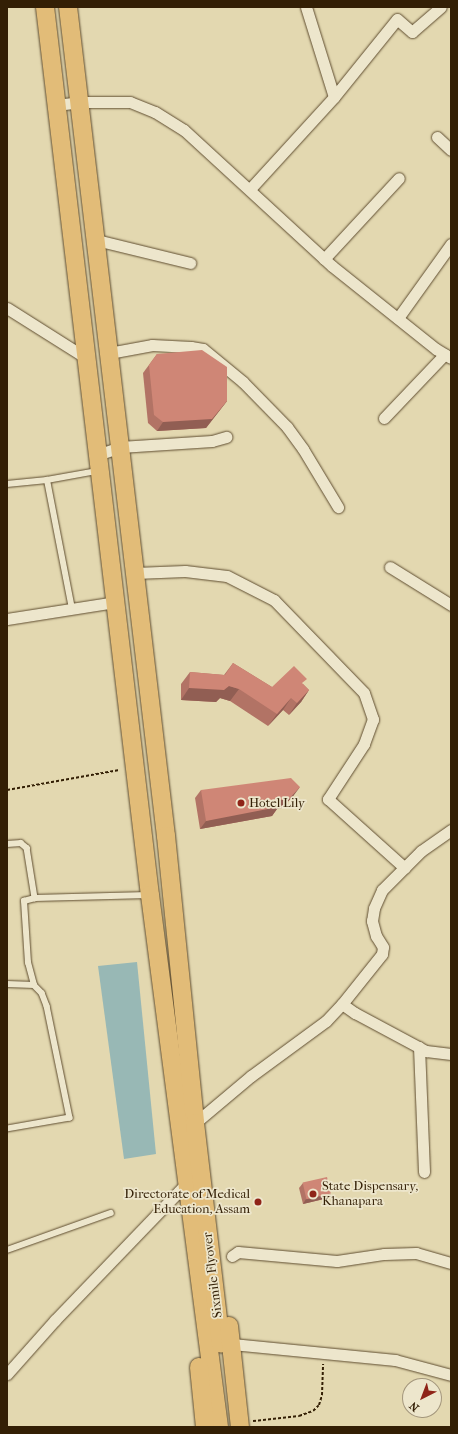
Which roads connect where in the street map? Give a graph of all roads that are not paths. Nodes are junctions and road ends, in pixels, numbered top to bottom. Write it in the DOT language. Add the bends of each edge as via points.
graph roads {
  1 [pos="44,7"];
  2 [pos="68,7"];
  3 [pos="306,7"];
  4 [pos="441,7"];
  5 [pos="334,97"];
  6 [pos="79,102"];
  7 [pos="56,105"];
  8 [pos="437,136"];
  9 [pos="451,150"];
  10 [pos="399,178"];
  11 [pos="250,190"];
  12 [pos="96,240"];
  13 [pos="451,244"];
  14 [pos="324,259"];
  15 [pos="190,263"];
  16 [pos="7,308"];
  17 [pos="398,318"];
  18 [pos="109,353"];
  19 [pos="448,356"];
  20 [pos="86,358"];
  21 [pos="384,418"];
  22 [pos="226,437"];
  23 [pos="120,447"];
  24 [pos="98,463"];
  25 [pos="47,480"];
  26 [pos="7,484"];
  27 [pos="338,507"];
  28 [pos="390,567"];
  29 [pos="135,573"];
  30 [pos="115,602"];
  31 [pos="451,605"];
  32 [pos="72,609"];
  33 [pos="7,619"];
  34 [pos="451,830"];
  35 [pos="7,844"];
  36 [pos="404,868"];
  37 [pos="150,895"];
  38 [pos="35,898"];
  39 [pos="7,984"];
  40 [pos="34,985"];
  41 [pos="342,1004"];
  42 [pos="419,1047"];
  43 [pos="451,1054"];
  44 [pos="188,1123"];
  45 [pos="7,1129"];
  46 [pos="193,1167"];
  47 [pos="424,1172"];
  48 [pos="182,1188"];
  49 [pos="111,1214"];
  50 [pos="7,1250"];
  51 [pos="232,1256"];
  52 [pos="451,1263"];
  53 [pos="232,1344"];
  54 [pos="7,1374"];
  55 [pos="451,1375"];
  56 [pos="246,1424"];
  57 [pos="205,1427"];
  58 [pos="219,1427"];
  59 [pos="231,1427"];
  1 -- 7 [label="main road"];
  2 -- 6 [label="main road"];
  3 -- 5 [label="street"];
  4 -- 5 [label="street" via="412,32 397,18"];
  5 -- 11 [label="street"];
  6 -- 7 [label="street"];
  6 -- 11 [label="street" via="130,102 155,112 184,130"];
  6 -- 12 [label="main road"];
  7 -- 20 [label="main road"];
  8 -- 9 [label="street"];
  10 -- 14 [label="street"];
  11 -- 14 [label="street"];
  12 -- 15 [label="street"];
  12 -- 18 [label="main road"];
  13 -- 17 [label="street"];
  14 -- 17 [label="street"];
  16 -- 20 [label="street"];
  17 -- 19 [label="street"];
  18 -- 23 [label="main road"];
  18 -- 27 [label="street" via="152,345 191,346 203,349 243,382 287,427"];
  19 -- 21 [label="street"];
  20 -- 24 [label="main road"];
  22 -- 23 [label="street" via="212,441"];
  23 -- 24 [label="street"];
  23 -- 29 [label="main road"];
  24 -- 25 [label="lane"];
  24 -- 30 [label="main road"];
  25 -- 26 [label="lane"];
  25 -- 32 [label="lane"];
  28 -- 31 [label="street"];
  29 -- 36 [label="street" via="185,571 227,576 274,600 364,693 373,719 364,744 328,799"];
  29 -- 44 [label="main road" via="166,836"];
  30 -- 32 [label="street"];
  30 -- 37 [label="main road"];
  32 -- 33 [label="street"];
  34 -- 36 [label="street" via="421,851"];
  35 -- 38 [label="lane" via="21,843 27,848"];
  36 -- 41 [label="street" via="382,890 374,908 372,920 376,936 383,947 382,954"];
  37 -- 38 [label="lane"];
  37 -- 44 [label="main road"];
  38 -- 40 [label="lane" via="24,901 28,963"];
  39 -- 40 [label="lane"];
  40 -- 45 [label="lane" via="42,992 47,1006 70,1118"];
  41 -- 42 [label="street"];
  41 -- 44 [label="street" via="326,1021"];
  42 -- 43 [label="street" via="426,1051"];
  42 -- 47 [label="street"];
  44 -- 46 [label="main road, Sixmile Flyover"];
  44 -- 48 [label="main road" via="174,1133"];
  44 -- 53 [label="main road" via="204,1132"];
  46 -- 58 [label="main road, Sixmile Flyover"];
  46 -- 59 [label="main road, Sixmile Flyover"];
  48 -- 54 [label="street" via="55,1320"];
  48 -- 57 [label="main road"];
  49 -- 50 [label="lane"];
  51 -- 52 [label="street" via="238,1252 337,1261 384,1254 416,1253"];
  53 -- 55 [label="street" via="395,1360"];
  53 -- 56 [label="main road"];
}
